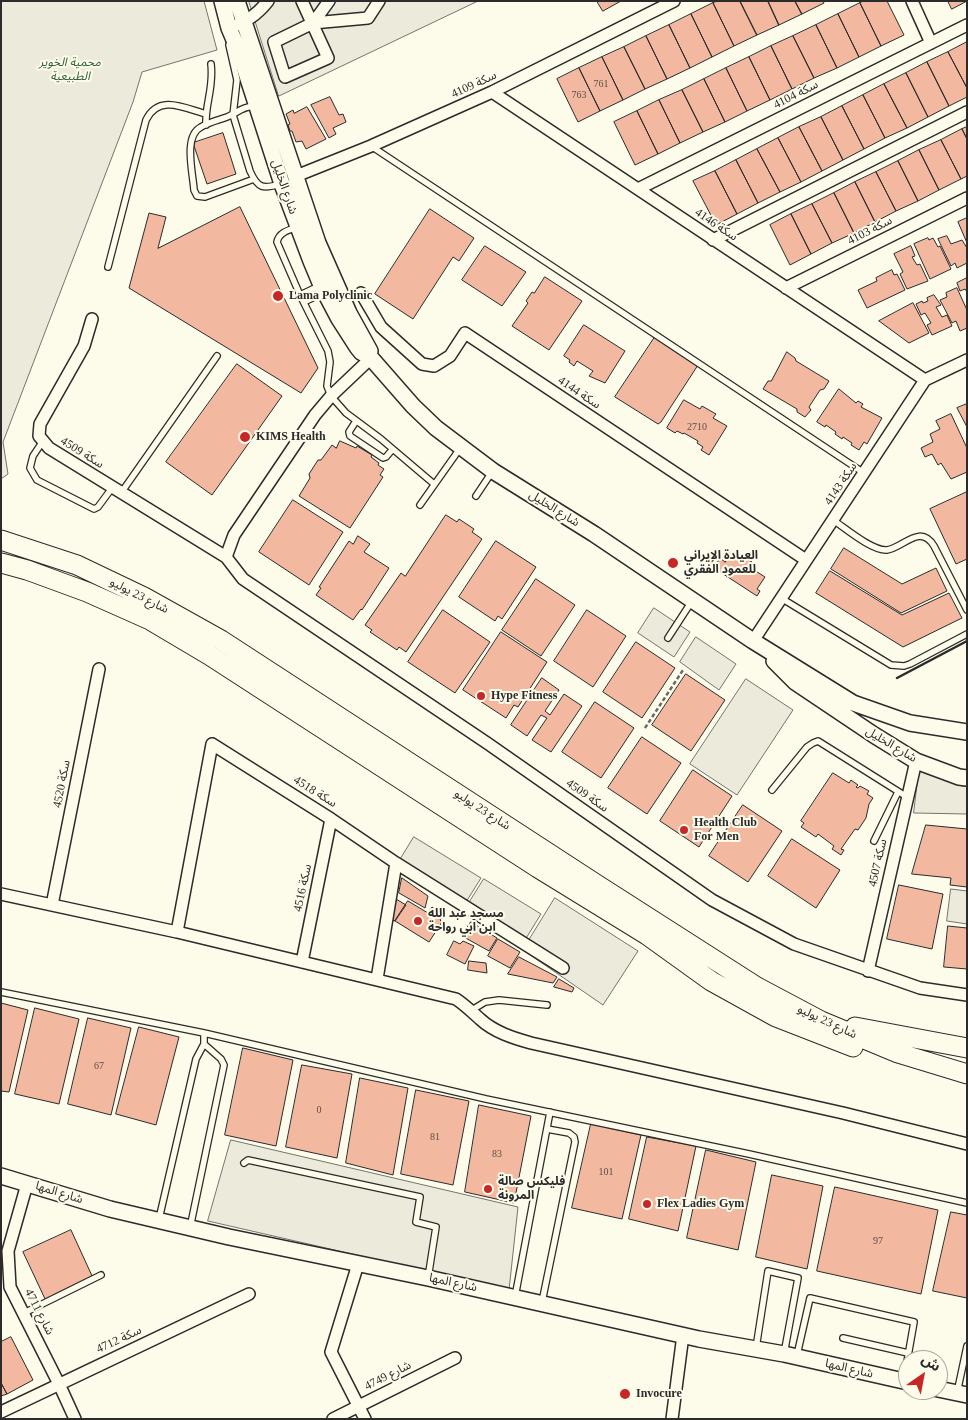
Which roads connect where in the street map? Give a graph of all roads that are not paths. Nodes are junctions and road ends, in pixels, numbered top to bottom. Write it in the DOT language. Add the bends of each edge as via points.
graph roads {
  1 [pos="222,1"];
  2 [pos="237,1"];
  3 [pos="268,1"];
  4 [pos="302,1"];
  5 [pos="329,1"];
  6 [pos="379,1"];
  7 [pos="674,1"];
  8 [pos="912,1"];
  9 [pos="244,22"];
  10 [pos="313,23"];
  11 [pos="967,26"];
  12 [pos="229,28"];
  13 [pos="931,42"];
  14 [pos="211,64"];
  15 [pos="492,92"];
  16 [pos="257,106"];
  17 [pos="967,112"];
  18 [pos="206,114"];
  19 [pos="233,115"];
  20 [pos="276,116"];
  21 [pos="206,125"];
  22 [pos="372,146"];
  23 [pos="254,179"];
  24 [pos="289,180"];
  25 [pos="638,189"];
  26 [pos="967,198"];
  27 [pos="298,227"];
  28 [pos="713,240"];
  29 [pos="108,267"];
  30 [pos="323,288"];
  31 [pos="786,288"];
  32 [pos="361,293"];
  33 [pos="300,295"];
  34 [pos="304,302"];
  35 [pos="92,319"];
  36 [pos="217,356"];
  37 [pos="372,358"];
  38 [pos="967,360"];
  39 [pos="925,380"];
  40 [pos="331,396"];
  41 [pos="356,421"];
  42 [pos="43,441"];
  43 [pos="460,447"];
  44 [pos="392,450"];
  45 [pos="493,471"];
  46 [pos="864,473"];
  47 [pos="434,484"];
  48 [pos="116,491"];
  49 [pos="476,496"];
  50 [pos="420,505"];
  51 [pos="833,520"];
  52 [pos="1,540"];
  53 [pos="226,556"];
  54 [pos="806,560"];
  55 [pos="1,563"];
  56 [pos="1,571"];
  57 [pos="86,592"];
  58 [pos="781,598"];
  59 [pos="692,600"];
  60 [pos="967,610"];
  61 [pos="967,634"];
  62 [pos="668,638"];
  63 [pos="753,641"];
  64 [pos="99,668"];
  65 [pos="967,732"];
  66 [pos="916,761"];
  67 [pos="967,778"];
  68 [pos="772,790"];
  69 [pos="902,795"];
  70 [pos="331,819"];
  71 [pos="874,841"];
  72 [pos="396,863"];
  73 [pos="1,894"];
  74 [pos="52,905"];
  75 [pos="177,932"];
  76 [pos="302,962"];
  77 [pos="563,968"];
  78 [pos="868,971"];
  79 [pos="377,979"];
  80 [pos="1,992"];
  81 [pos="967,995"];
  82 [pos="547,1005"];
  83 [pos="472,1010"];
  84 [pos="821,1021"];
  85 [pos="204,1033"];
  86 [pos="204,1044"];
  87 [pos="967,1048"];
  88 [pos="967,1074"];
  89 [pos="967,1085"];
  90 [pos="550,1112"];
  91 [pos="547,1129"];
  92 [pos="967,1144"];
  93 [pos="244,1163"];
  94 [pos="1,1176"];
  95 [pos="27,1184"];
  96 [pos="967,1203"];
  97 [pos="159,1220"];
  98 [pos="190,1228"];
  99 [pos="358,1264"];
  100 [pos="101,1275"];
  101 [pos="428,1278"];
  102 [pos="249,1294"];
  103 [pos="515,1297"];
  104 [pos="541,1304"];
  105 [pos="24,1313"];
  106 [pos="684,1335"];
  107 [pos="843,1338"];
  108 [pos="967,1346"];
  109 [pos="756,1348"];
  110 [pos="909,1350"];
  111 [pos="898,1351"];
  112 [pos="790,1355"];
  113 [pos="455,1358"];
  114 [pos="898,1380"];
  115 [pos="60,1384"];
  116 [pos="948,1391"];
  117 [pos="962,1394"];
  118 [pos="359,1406"];
  119 [pos="1,1412"];
  120 [pos="671,1418"];
  121 [pos="75,1419"];
  122 [pos="333,1419"];
  123 [pos="365,1419"];
  1 -- 12 [label="street, شارع الخليل"];
  2 -- 9 [label="street, شارع الخليل"];
  3 -- 9 [label="street"];
  4 -- 10 [label="street"];
  5 -- 10 [label="street"];
  6 -- 10 [label="street" via="368,18"];
  7 -- 15 [label="street, سكة 4109"];
  8 -- 13 [label="street"];
  9 -- 12 [label="street"];
  9 -- 20 [label="street, شارع الخليل"];
  10 -- 10 [label="street" via="328,58 285,77 274,42"];
  11 -- 13 [label="street, سكة 4104"];
  12 -- 16 [label="street, شارع الخليل"];
  12 -- 19 [label="lane" via="237,80"];
  13 -- 25 [label="street, سكة 4104"];
  14 -- 18 [label="lane" via="212,84"];
  15 -- 22 [label="street, سكة 4109"];
  15 -- 25 [label="street, سكة 4146"];
  16 -- 19 [label="lane" via="241,108"];
  16 -- 20 [label="lane"];
  16 -- 24 [label="street, شارع الخليل"];
  17 -- 28 [label="street"];
  18 -- 21 [label="lane"];
  18 -- 29 [label="lane" via="164,104 150,112"];
  19 -- 21 [label="lane"];
  19 -- 23 [label="lane"];
  20 -- 24 [label="street, شارع الخليل"];
  21 -- 23 [label="lane" via="193,134 190,144 194,190 198,196"];
  22 -- 24 [label="street, سكة 4109"];
  22 -- 46 [label="lane"];
  23 -- 24 [label="lane" via="268,188"];
  24 -- 27 [label="street, شارع الخليل"];
  24 -- 37 [label="street, شارع الخليل"];
  25 -- 28 [label="street, سكة 4146"];
  26 -- 31 [label="street, سكة 4103"];
  27 -- 30 [label="street, شارع الخليل"];
  27 -- 33 [label="lane" via="283,233 277,242"];
  28 -- 31 [label="street, سكة 4146"];
  30 -- 33 [label="lane"];
  30 -- 34 [label="lane"];
  30 -- 37 [label="street, شارع الخليل" via="357,348"];
  31 -- 39 [label="street, سكة 4146"];
  32 -- 54 [label="street, سكة 4144" via="381,326 422,364 434,366 450,356 464,333"];
  33 -- 34 [label="lane"];
  34 -- 40 [label="lane" via="328,351 327,386"];
  35 -- 42 [label="street, سكة 4509" via="84,346 40,424 39,436"];
  36 -- 48 [label="lane"];
  37 -- 40 [label="street"];
  37 -- 43 [label="street, شارع الخليل" via="413,406"];
  38 -- 39 [label="street"];
  39 -- 46 [label="street, سكة 4143"];
  40 -- 41 [label="lane"];
  40 -- 53 [label="street" via="234,535"];
  41 -- 44 [label="lane"];
  41 -- 44 [label="lane" via="350,436 382,458"];
  42 -- 48 [label="street, سكة 4509"];
  42 -- 48 [label="lane" via="33,456 30,468 37,480 94,509"];
  43 -- 45 [label="street, شارع الخليل"];
  43 -- 47 [label="lane"];
  44 -- 47 [label="lane"];
  45 -- 49 [label="lane"];
  45 -- 59 [label="street, شارع الخليل"];
  46 -- 51 [label="street, سكة 4143"];
  47 -- 50 [label="lane"];
  48 -- 53 [label="street, سكة 4509"];
  51 -- 54 [label="street, سكة 4143"];
  51 -- 60 [label="lane" via="879,549 892,548 915,536 929,540"];
  52 -- 84 [label="main road, شارع 23 يوليو" via="77,565 144,597 221,640 700,952 756,987"];
  53 -- 78 [label="street, سكة 4509" via="243,579 712,900 794,944"];
  54 -- 58 [label="street, سكة 4143"];
  55 -- 57 [label="main road, شارع 23 يوليو"];
  56 -- 57 [label="street"];
  57 -- 89 [label="main road, شارع 23 يوليو" via="150,620 209,654 647,935 711,981 776,1017"];
  58 -- 61 [label="lane" via="891,665 910,664"];
  58 -- 63 [label="street, سكة 4143"];
  59 -- 62 [label="lane"];
  59 -- 63 [label="street, شارع الخليل"];
  63 -- 65 [label="street, شارع الخليل" via="853,702 910,723"];
  63 -- 66 [label="street, شارع الخليل" via="795,682"];
  64 -- 74 [label="street, سكة 4520"];
  66 -- 67 [label="street, شارع الخليل"];
  66 -- 69 [label="street, سكة 4507"];
  68 -- 69 [label="lane" via="807,748 818,741"];
  69 -- 71 [label="lane"];
  69 -- 78 [label="street, سكة 4507"];
  70 -- 72 [label="street, سكة 4518"];
  70 -- 75 [label="street, سكة 4518" via="212,744"];
  70 -- 76 [label="street, سكة 4516"];
  72 -- 77 [label="street, سكة 4518"];
  72 -- 79 [label="street"];
  73 -- 74 [label="street"];
  74 -- 75 [label="street"];
  75 -- 76 [label="street"];
  76 -- 79 [label="street"];
  78 -- 81 [label="street, سكة 4509" via="920,988"];
  79 -- 83 [label="street" via="456,998"];
  80 -- 85 [label="lane"];
  82 -- 83 [label="lane" via="499,1000 485,1002"];
  83 -- 92 [label="street" via="481,1020 508,1036 530,1043 833,1110"];
  84 -- 87 [label="main road"];
  84 -- 88 [label="main road, شارع 23 يوليو" via="898,1053"];
  85 -- 86 [label="lane"];
  85 -- 90 [label="lane"];
  86 -- 97 [label="lane" via="196,1059"];
  86 -- 98 [label="lane" via="224,1065"];
  90 -- 91 [label="lane"];
  90 -- 96 [label="lane"];
  91 -- 103 [label="lane"];
  91 -- 104 [label="lane" via="570,1133 575,1142"];
  93 -- 101 [label="lane" via="248,1160 420,1197 416,1222 436,1227"];
  94 -- 95 [label="street, شارع المها"];
  95 -- 97 [label="street, شارع المها"];
  95 -- 105 [label="street, 4711 شارع" via="8,1251 10,1287"];
  97 -- 98 [label="street, شارع المها"];
  98 -- 99 [label="street, شارع المها"];
  99 -- 101 [label="street, شارع المها"];
  99 -- 118 [label="street" via="331,1352"];
  100 -- 105 [label="lane"];
  101 -- 103 [label="street, شارع المها"];
  102 -- 115 [label="street, سكة 4712"];
  103 -- 104 [label="street, شارع المها"];
  104 -- 106 [label="street, شارع المها"];
  105 -- 115 [label="street, 4711 شارع"];
  106 -- 109 [label="street, شارع المها"];
  106 -- 120 [label="street"];
  107 -- 111 [label="lane"];
  108 -- 117 [label="lane"];
  109 -- 112 [label="street, شارع المها"];
  109 -- 112 [label="lane" via="768,1271 798,1278"];
  110 -- 112 [label="lane" via="914,1322 810,1298"];
  112 -- 114 [label="street, شارع المها"];
  113 -- 118 [label="street, 4749 شارع"];
  115 -- 119 [label="street, سكة 4712"];
  115 -- 121 [label="street, 4711 شارع"];
  116 -- 117 [label="street"];
  118 -- 122 [label="street, 4749 شارع"];
  118 -- 123 [label="street"];
}
